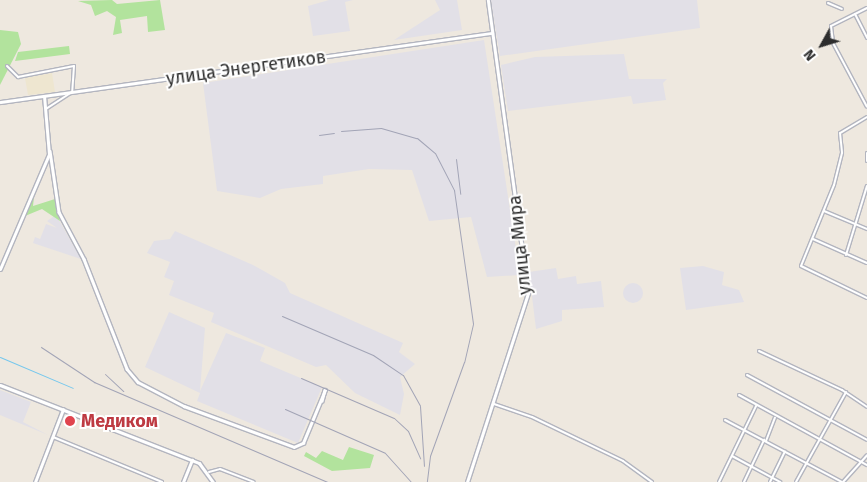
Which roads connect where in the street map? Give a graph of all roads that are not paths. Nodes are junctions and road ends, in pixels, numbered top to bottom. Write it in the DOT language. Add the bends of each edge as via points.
graph roads {
  1 [pos="488,0"];
  2 [pos="828,3"];
  3 [pos="867,8"];
  4 [pos="842,9"];
  5 [pos="855,14"];
  6 [pos="492,33"];
  7 [pos="867,38"];
  8 [pos="7,66"];
  9 [pos="72,92"];
  10 [pos="44,96"];
  11 [pos="0,102"];
  12 [pos="867,107"];
  13 [pos="45,111"];
  14 [pos="867,117"];
  15 [pos="50,149"];
  16 [pos="867,153"];
  17 [pos="867,161"];
  18 [pos="867,186"];
  19 [pos="824,211"];
  20 [pos="855,224"];
  21 [pos="867,229"];
  22 [pos="812,240"];
  23 [pos="846,255"];
  24 [pos="867,263"];
  25 [pos="0,269"];
  26 [pos="867,298"];
  27 [pos="760,351"];
  28 [pos="747,375"];
  29 [pos="0,385"];
  30 [pos="846,392"];
  31 [pos="739,395"];
  32 [pos="322,401"];
  33 [pos="492,404"];
  34 [pos="756,406"];
  35 [pos="867,407"];
  36 [pos="63,409"];
  37 [pos="775,418"];
  38 [pos="725,420"];
  39 [pos="831,421"];
  40 [pos="744,430"];
  41 [pos="53,437"];
  42 [pos="820,440"];
  43 [pos="867,440"];
  44 [pos="765,441"];
  45 [pos="785,452"];
  46 [pos="867,455"];
  47 [pos="732,456"];
  48 [pos="192,460"];
  49 [pos="861,462"];
  50 [pos="807,464"];
  51 [pos="867,465"];
  52 [pos="753,467"];
  53 [pos="209,472"];
  54 [pos="772,478"];
  55 [pos="35,482"];
  56 [pos="162,482"];
  57 [pos="183,482"];
  58 [pos="213,482"];
  59 [pos="254,482"];
  60 [pos="467,482"];
  61 [pos="652,482"];
  62 [pos="719,482"];
  63 [pos="744,482"];
  64 [pos="770,482"];
  65 [pos="780,482"];
  66 [pos="796,482"];
  67 [pos="843,482"];
  1 -- 6 [label="main road, улица Мира"];
  2 -- 4 [label="street"];
  3 -- 5 [label="street"];
  5 -- 7 [label="street"];
  5 -- 12 [label="street" via="830,26 833,43"];
  6 -- 9 [label="main road, улица Энергетиков"];
  6 -- 33 [label="main road, улица Мира" via="528,290"];
  8 -- 9 [label="street" via="18,77 74,66"];
  9 -- 10 [label="main road, улица Энергетиков"];
  9 -- 13 [label="street"];
  10 -- 11 [label="main road, улица Энергетиков"];
  10 -- 13 [label="main road"];
  13 -- 15 [label="main road"];
  14 -- 19 [label="street" via="844,129 841,159"];
  15 -- 25 [label="main road"];
  15 -- 32 [label="street" via="59,212 84,258 127,369 138,382 184,406 294,447 302,445"];
  16 -- 17 [label="street"];
  18 -- 20 [label="street"];
  19 -- 20 [label="street"];
  19 -- 22 [label="street"];
  20 -- 21 [label="street"];
  20 -- 23 [label="street"];
  22 -- 23 [label="street"];
  22 -- 26 [label="street" via="803,270"];
  23 -- 24 [label="street"];
  27 -- 30 [label="street"];
  28 -- 39 [label="street"];
  29 -- 36 [label="main road"];
  30 -- 35 [label="street"];
  30 -- 39 [label="street"];
  31 -- 34 [label="street"];
  33 -- 60 [label="main road, улица Мира"];
  33 -- 61 [label="street" via="532,417 623,461"];
  34 -- 37 [label="street"];
  34 -- 40 [label="street"];
  36 -- 41 [label="main road"];
  36 -- 48 [label="main road"];
  37 -- 42 [label="street"];
  37 -- 44 [label="street"];
  38 -- 40 [label="street"];
  39 -- 42 [label="street"];
  39 -- 43 [label="street"];
  40 -- 44 [label="street"];
  40 -- 47 [label="street"];
  41 -- 55 [label="main road"];
  41 -- 56 [label="street"];
  42 -- 49 [label="street"];
  42 -- 50 [label="street"];
  44 -- 45 [label="street"];
  44 -- 52 [label="street"];
  45 -- 50 [label="street"];
  45 -- 54 [label="street"];
  46 -- 49 [label="street"];
  47 -- 52 [label="street"];
  47 -- 62 [label="street"];
  48 -- 53 [label="main road"];
  48 -- 57 [label="main road"];
  49 -- 51 [label="street"];
  49 -- 67 [label="street"];
  50 -- 66 [label="street"];
  50 -- 67 [label="street"];
  52 -- 54 [label="street"];
  52 -- 63 [label="street"];
  53 -- 58 [label="main road"];
  53 -- 59 [label="street" via="220,469"];
  54 -- 64 [label="street"];
  54 -- 65 [label="street"];
}
